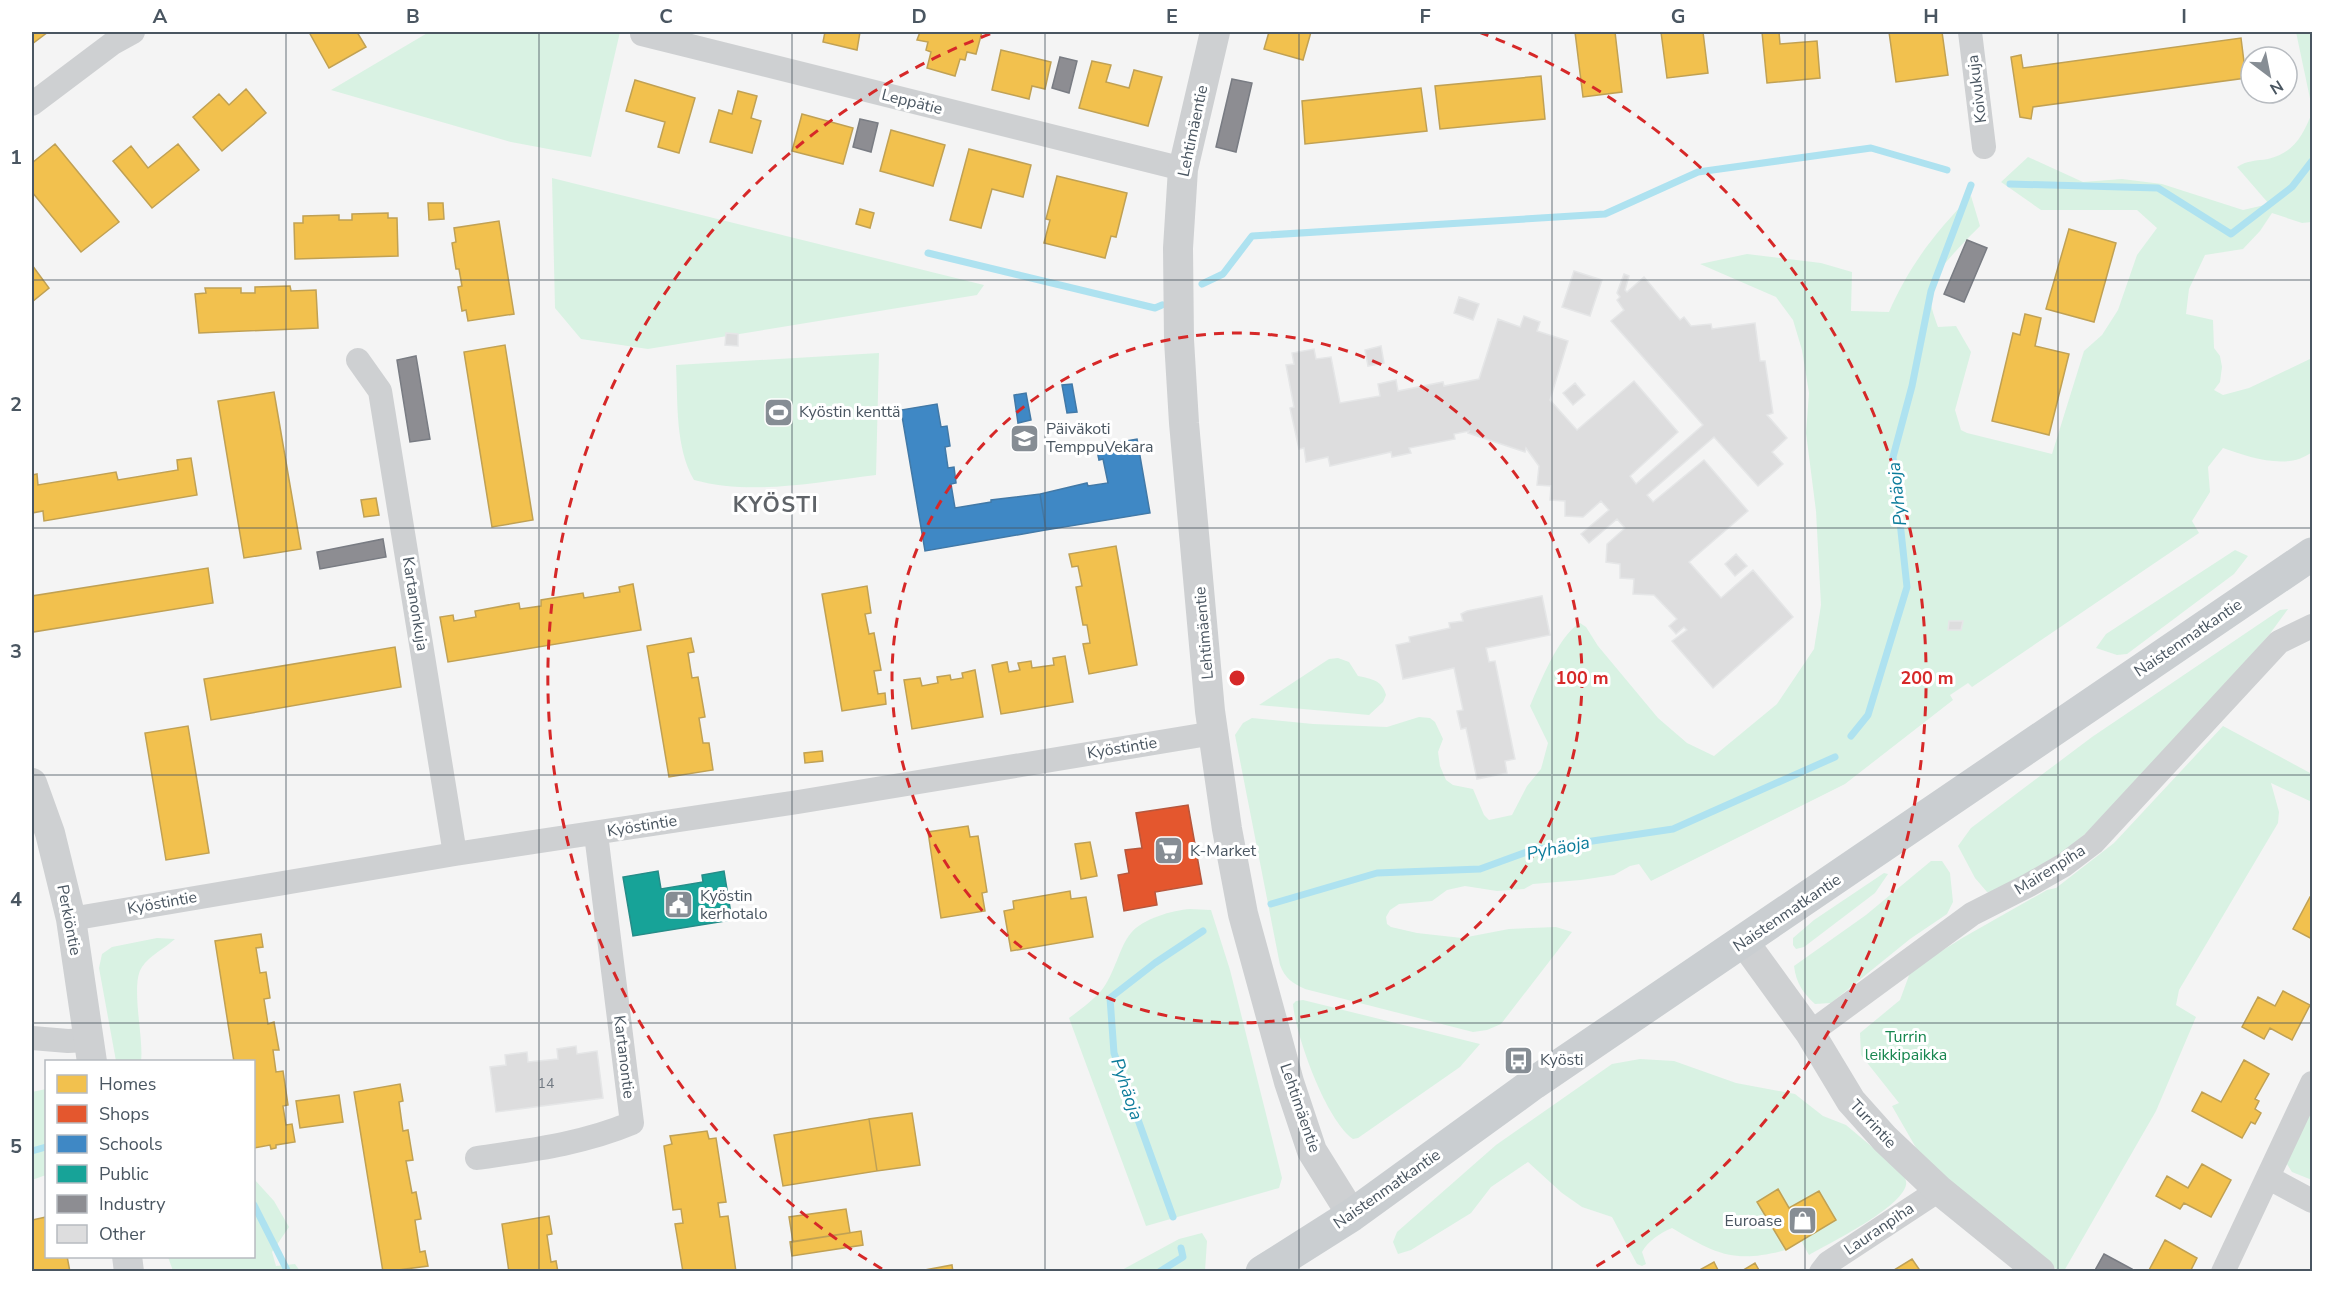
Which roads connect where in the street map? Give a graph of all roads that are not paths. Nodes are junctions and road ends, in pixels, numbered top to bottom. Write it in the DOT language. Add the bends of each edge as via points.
graph roads {
  1 [pos="134,32"];
  2 [pos="1215,32"];
  3 [pos="1970,32"];
  4 [pos="642,34"];
  5 [pos="32,104"];
  6 [pos="1984,147"];
  7 [pos="1183,169"];
  8 [pos="358,360"];
  9 [pos="2313,554"];
  10 [pos="2313,626"];
  11 [pos="1214,733"];
  12 [pos="32,783"];
  13 [pos="596,834"];
  14 [pos="455,854"];
  15 [pos="71,919"];
  16 [pos="1744,942"];
  17 [pos="1809,1033"];
  18 [pos="32,1038"];
  19 [pos="90,1051"];
  20 [pos="2313,1083"];
  21 [pos="477,1158"];
  22 [pos="2269,1178"];
  23 [pos="1939,1190"];
  24 [pos="2313,1202"];
  25 [pos="1352,1215"];
  26 [pos="1262,1272"];
  27 [pos="1821,1272"];
  28 [pos="2040,1272"];
  29 [pos="2223,1272"];
  1 -- 5 [label="street" via="113,43"];
  2 -- 7 [label="street, Lehtimäentie"];
  3 -- 6 [label="street, Koivukuja"];
  4 -- 7 [label="street, Leppätie"];
  7 -- 11 [label="street, Lehtimäentie" via="1178,248 1180,355"];
  8 -- 14 [label="street, Kartanonkuja" via="380,391"];
  9 -- 16 [label="main road, Naistenmatkantie"];
  10 -- 17 [label="street, Mairenpiha" via="2279,642 2093,843 2038,880 1972,914"];
  11 -- 13 [label="street, Kyöstintie"];
  11 -- 25 [label="street, Lehtimäentie" via="1243,914 1289,1082 1312,1151"];
  12 -- 15 [label="street, Perkiöntie" via="50,833"];
  13 -- 14 [label="street, Kyöstintie"];
  13 -- 21 [label="street, Kartanontie" via="632,1123 561,1146"];
  14 -- 15 [label="street, Kyöstintie"];
  15 -- 19 [label="street, Perkiöntie"];
  16 -- 17 [label="street, Turrintie"];
  16 -- 25 [label="main road, Naistenmatkantie" via="1534,1083"];
  17 -- 23 [label="street, Turrintie" via="1851,1101"];
  18 -- 19 [label="street" via="68,1041"];
  20 -- 22 [label="street"];
  22 -- 24 [label="street"];
  22 -- 29 [label="street"];
  23 -- 27 [label="street, Lauranpiha" via="1828,1263"];
  23 -- 28 [label="street, Turrintie"];
  25 -- 26 [label="main road, Naistenmatkantie"];
}
